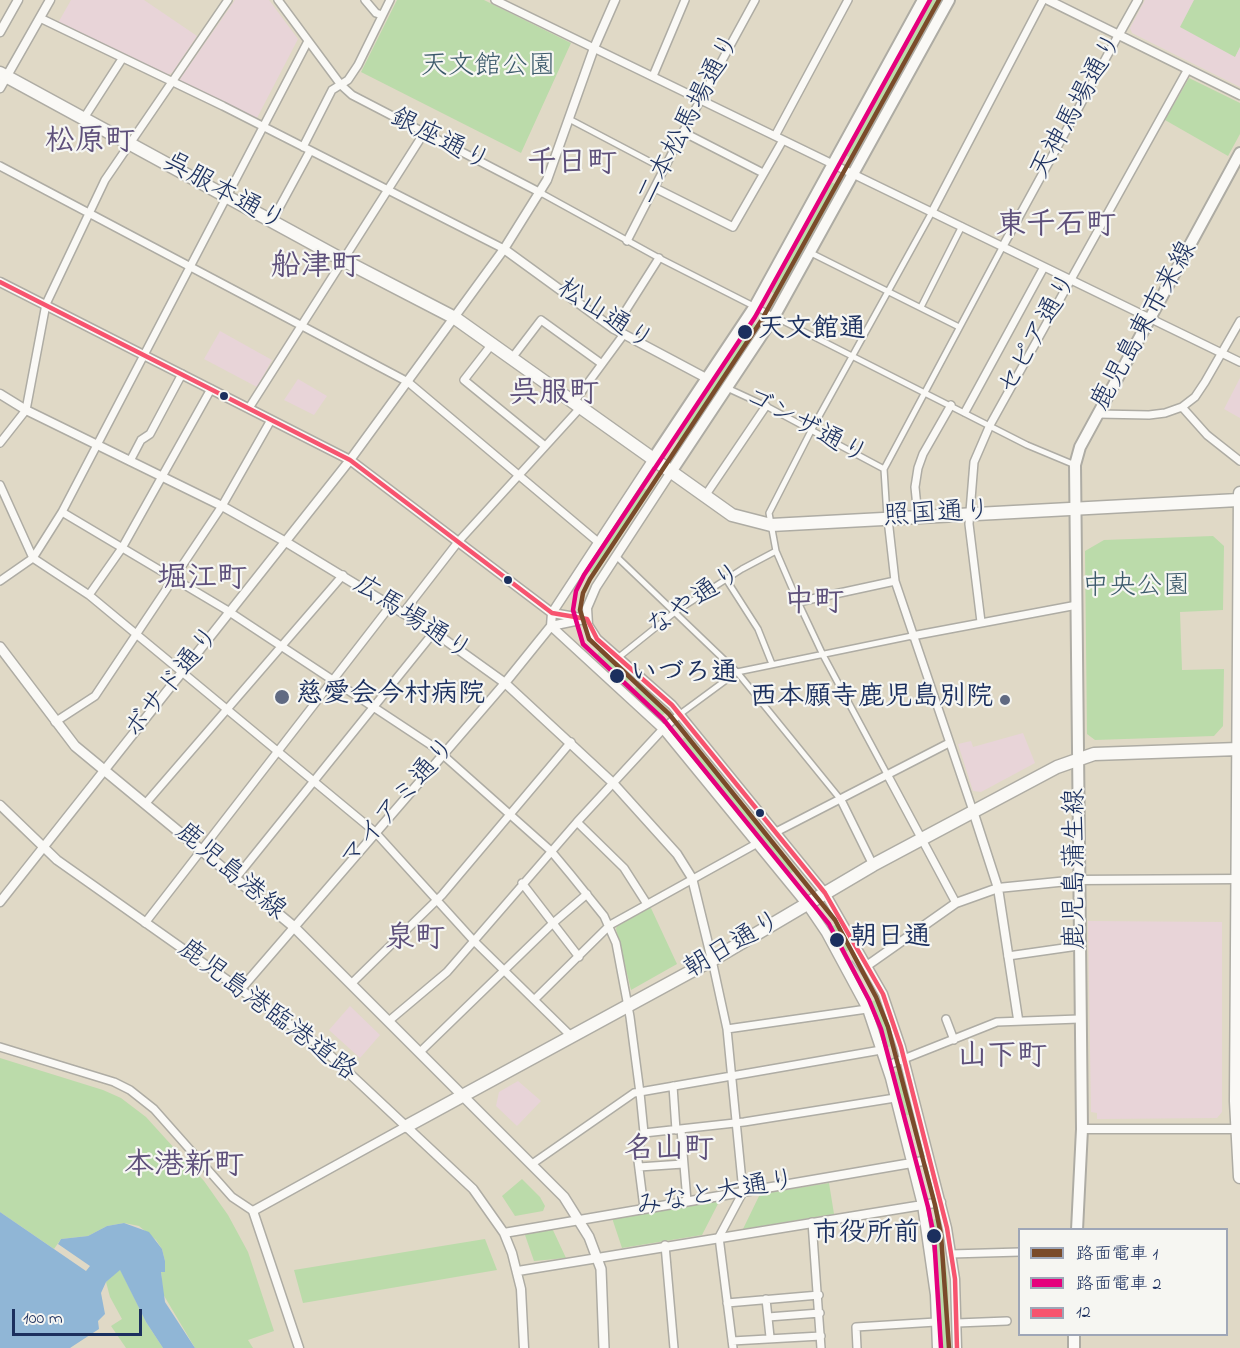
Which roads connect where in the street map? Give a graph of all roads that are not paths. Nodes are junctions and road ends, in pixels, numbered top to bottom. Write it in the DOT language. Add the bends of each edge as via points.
graph roads {
  1 [pos="18,0"];
  2 [pos="50,0"];
  3 [pos="228,0"];
  4 [pos="278,0"];
  5 [pos="365,0"];
  6 [pos="615,0"];
  7 [pos="685,0"];
  8 [pos="755,0"];
  9 [pos="848,0"];
  10 [pos="923,0"];
  11 [pos="949,0"];
  12 [pos="1043,0"];
  13 [pos="1048,0"];
  14 [pos="1138,0"];
  15 [pos="388,1"];
  16 [pos="498,1"];
  17 [pos="382,15"];
  18 [pos="40,18"];
  19 [pos="0,32"];
  20 [pos="1119,34"];
  21 [pos="308,41"];
  22 [pos="594,48"];
  23 [pos="123,59"];
  24 [pos="1188,69"];
  25 [pos="3,74"];
  26 [pos="653,76"];
  27 [pos="170,82"];
  28 [pos="341,85"];
  29 [pos="0,88"];
  30 [pos="1240,95"];
  31 [pos="701,100"];
  32 [pos="84,118"];
  33 [pos="569,119"];
  34 [pos="263,127"];
  35 [pos="683,132"];
  36 [pos="424,133"];
  37 [pos="775,136"];
  38 [pos="783,140"];
  39 [pos="130,143"];
  40 [pos="307,149"];
  41 [pos="1240,153"];
  42 [pos="832,165"];
  43 [pos="0,166"];
  44 [pos="664,170"];
  45 [pos="763,173"];
  46 [pos="852,174"];
  47 [pos="655,188"];
  48 [pos="387,190"];
  49 [pos="541,193"];
  50 [pos="228,197"];
  51 [pos="932,212"];
  52 [pos="89,213"];
  53 [pos="272,221"];
  54 [pos="962,226"];
  55 [pos="627,241"];
  56 [pos="1003,246"];
  57 [pos="504,249"];
  58 [pos="809,252"];
  59 [pos="659,258"];
  60 [pos="343,260"];
  61 [pos="189,266"];
  62 [pos="1044,267"];
  63 [pos="1071,280"];
  64 [pos="0,282"];
  65 [pos="889,291"];
  66 [pos="46,304"];
  67 [pos="755,306"];
  68 [pos="921,307"];
  69 [pos="775,315"];
  70 [pos="455,318"];
  71 [pos="1150,319"];
  72 [pos="1240,321"];
  73 [pos="302,325"];
  74 [pos="959,327"];
  75 [pos="614,329"];
  76 [pos="624,334"];
  77 [pos="492,344"];
  78 [pos="1222,354"];
  79 [pos="144,355"];
  80 [pos="853,356"];
  81 [pos="512,358"];
  82 [pos="1240,362"];
  83 [pos="602,364"];
  84 [pos="182,374"];
  85 [pos="708,379"];
  86 [pos="408,382"];
  87 [pos="727,388"];
  88 [pos="211,389"];
  89 [pos="923,392"];
  90 [pos="0,394"];
  91 [pos="577,405"];
  92 [pos="951,405"];
  93 [pos="766,406"];
  94 [pos="1182,407"];
  95 [pos="249,408"];
  96 [pos="26,410"];
  97 [pos="964,412"];
  98 [pos="1098,414"];
  99 [pos="270,420"];
  100 [pos="990,426"];
  101 [pos="812,429"];
  102 [pos="0,443"];
  103 [pos="96,445"];
  104 [pos="545,446"];
  105 [pos="653,459"];
  106 [pos="350,460"];
  107 [pos="130,461"];
  108 [pos="1240,461"];
  109 [pos="1075,465"];
  110 [pos="884,469"];
  111 [pos="671,472"];
  112 [pos="520,475"];
  113 [pos="162,476"];
  114 [pos="0,485"];
  115 [pos="705,496"];
  116 [pos="1239,497"];
  117 [pos="222,506"];
  118 [pos="1074,508"];
  119 [pos="62,512"];
  120 [pos="970,515"];
  121 [pos="918,517"];
  122 [pos="888,519"];
  123 [pos="771,525"];
  124 [pos="286,542"];
  125 [pos="458,542"];
  126 [pos="598,542"];
  127 [pos="122,548"];
  128 [pos="776,551"];
  129 [pos="617,556"];
  130 [pos="33,558"];
  131 [pos="343,575"];
  132 [pos="174,578"];
  133 [pos="726,579"];
  134 [pos="0,581"];
  135 [pos="895,581"];
  136 [pos="90,595"];
  137 [pos="798,602"];
  138 [pos="391,605"];
  139 [pos="1077,606"];
  140 [pos="403,612"];
  141 [pos="675,612"];
  142 [pos="231,613"];
  143 [pos="552,613"];
  144 [pos="587,619"];
  145 [pos="981,622"];
  146 [pos="551,626"];
  147 [pos="434,632"];
  148 [pos="136,634"];
  149 [pos="912,636"];
  150 [pos="0,646"];
  151 [pos="282,646"];
  152 [pos="1240,650"];
  153 [pos="823,655"];
  154 [pos="619,657"];
  155 [pos="772,664"];
  156 [pos="183,672"];
  157 [pos="736,672"];
  158 [pos="332,680"];
  159 [pos="506,683"];
  160 [pos="374,707"];
  161 [pos="228,709"];
  162 [pos="680,714"];
  163 [pos="55,722"];
  164 [pos="663,729"];
  165 [pos="571,742"];
  166 [pos="949,743"];
  167 [pos="1239,748"];
  168 [pos="278,751"];
  169 [pos="443,754"];
  170 [pos="1078,758"];
  171 [pos="105,770"];
  172 [pos="888,776"];
  173 [pos="314,781"];
  174 [pos="613,783"];
  175 [pos="840,800"];
  176 [pos="146,803"];
  177 [pos="0,805"];
  178 [pos="973,811"];
  179 [pos="511,814"];
  180 [pos="577,822"];
  181 [pos="375,832"];
  182 [pos="776,832"];
  183 [pos="922,839"];
  184 [pos="756,844"];
  185 [pos="43,849"];
  186 [pos="201,850"];
  187 [pos="551,851"];
  188 [pos="873,865"];
  189 [pos="692,878"];
  190 [pos="235,879"];
  191 [pos="1239,879"];
  192 [pos="1078,880"];
  193 [pos="522,884"];
  194 [pos="998,888"];
  195 [pos="825,893"];
  196 [pos="587,894"];
  197 [pos="436,901"];
  198 [pos="0,902"];
  199 [pos="956,903"];
  200 [pos="646,904"];
  201 [pos="807,905"];
  202 [pos="146,923"];
  203 [pos="552,924"];
  204 [pos="610,925"];
  205 [pos="293,926"];
  206 [pos="473,940"];
  207 [pos="1078,946"];
  208 [pos="1008,956"];
  209 [pos="579,957"];
  210 [pos="712,960"];
  211 [pos="868,964"];
  212 [pos="1238,965"];
  213 [pos="504,970"];
  214 [pos="352,983"];
  215 [pos="240,990"];
  216 [pos="535,999"];
  217 [pos="629,1006"];
  218 [pos="867,1009"];
  219 [pos="946,1019"];
  220 [pos="1018,1019"];
  221 [pos="1079,1019"];
  222 [pos="390,1020"];
  223 [pos="727,1029"];
  224 [pos="572,1037"];
  225 [pos="954,1040"];
  226 [pos="0,1047"];
  227 [pos="881,1050"];
  228 [pos="420,1052"];
  229 [pos="905,1061"];
  230 [pos="886,1066"];
  231 [pos="733,1076"];
  232 [pos="673,1086"];
  233 [pos="640,1093"];
  234 [pos="464,1096"];
  235 [pos="895,1098"];
  236 [pos="737,1123"];
  237 [pos="407,1126"];
  238 [pos="1082,1129"];
  239 [pos="1238,1129"];
  240 [pos="679,1130"];
  241 [pos="644,1133"];
  242 [pos="929,1160"];
  243 [pos="532,1164"];
  244 [pos="683,1164"];
  245 [pos="912,1164"];
  246 [pos="639,1167"];
  247 [pos="1240,1177"];
  248 [pos="743,1192"];
  249 [pos="687,1200"];
  250 [pos="941,1202"];
  251 [pos="922,1205"];
  252 [pos="644,1209"];
  253 [pos="253,1211"];
  254 [pos="579,1219"];
  255 [pos="812,1222"];
  256 [pos="1077,1228"];
  257 [pos="504,1233"];
  258 [pos="719,1237"];
  259 [pos="665,1245"];
  260 [pos="1018,1252"];
  261 [pos="951,1254"];
  262 [pos="597,1257"];
  263 [pos="518,1271"];
  264 [pos="819,1295"];
  265 [pos="766,1299"];
  266 [pos="727,1303"];
  267 [pos="820,1313"];
  268 [pos="768,1317"];
  269 [pos="1008,1321"];
  270 [pos="936,1322"];
  271 [pos="957,1323"];
  272 [pos="821,1336"];
  273 [pos="771,1337"];
  274 [pos="732,1345"];
  275 [pos="298,1348"];
  276 [pos="524,1348"];
  277 [pos="604,1348"];
  278 [pos="674,1348"];
  279 [pos="821,1348"];
  280 [pos="857,1348"];
  281 [pos="937,1348"];
  282 [pos="957,1348"];
  1 -- 19 [label="street"];
  2 -- 18 [label="street"];
  3 -- 27 [label="street"];
  4 -- 21 [label="street, 銀座通り"];
  5 -- 17 [label="street"];
  6 -- 22 [label="street, ボサド通り"];
  7 -- 26 [label="street"];
  8 -- 31 [label="street, 二本松馬場通り"];
  9 -- 37 [label="street"];
  10 -- 42 [label="main road"];
  11 -- 46 [label="main road"];
  12 -- 51 [label="street"];
  13 -- 20 [label="street"];
  14 -- 20 [label="street, 天神馬場通り"];
  15 -- 17 [label="street"];
  16 -- 22 [label="street"];
  17 -- 28 [label="street" via="358,64"];
  18 -- 23 [label="street"];
  18 -- 25 [label="street"];
  20 -- 24 [label="street"];
  20 -- 56 [label="street, 天神馬場通り"];
  21 -- 28 [label="street, 銀座通り"];
  21 -- 34 [label="street"];
  22 -- 26 [label="street"];
  22 -- 33 [label="street, ボサド通り"];
  23 -- 27 [label="street"];
  23 -- 32 [label="street"];
  24 -- 30 [label="street"];
  24 -- 63 [label="street, セピア通り"];
  25 -- 29 [label="street"];
  25 -- 32 [label="highway, 呉服本通り"];
  26 -- 31 [label="street"];
  27 -- 34 [label="street"];
  27 -- 39 [label="street"];
  28 -- 36 [label="street, 銀座通り" via="363,102"];
  28 -- 40 [label="street" via="332,90"];
  31 -- 35 [label="street, 二本松馬場通り"];
  31 -- 37 [label="street"];
  32 -- 39 [label="highway, 呉服本通り"];
  33 -- 44 [label="street"];
  33 -- 49 [label="street, ボサド通り"];
  34 -- 40 [label="street"];
  34 -- 50 [label="street"];
  35 -- 44 [label="street, 二本松馬場通り"];
  35 -- 45 [label="street"];
  36 -- 48 [label="street"];
  36 -- 49 [label="street, 銀座通り"];
  37 -- 38 [label="street"];
  38 -- 42 [label="street"];
  38 -- 45 [label="street"];
  39 -- 50 [label="highway, 呉服本通り"];
  39 -- 52 [label="street"];
  40 -- 48 [label="street"];
  40 -- 53 [label="street"];
  41 -- 71 [label="main road, 鹿児島東市来線"];
  42 -- 46 [label="street"];
  42 -- 67 [label="main road"];
  43 -- 52 [label="street"];
  44 -- 47 [label="street, 二本松馬場通り"];
  45 -- 47 [label="street" via="733,227"];
  46 -- 51 [label="street"];
  46 -- 58 [label="main road"];
  47 -- 55 [label="street, 二本松馬場通り"];
  48 -- 57 [label="street"];
  48 -- 60 [label="street"];
  49 -- 55 [label="street"];
  49 -- 57 [label="street, ボサド通り"];
  50 -- 53 [label="highway, 呉服本通り"];
  50 -- 61 [label="street"];
  51 -- 54 [label="street"];
  51 -- 65 [label="street"];
  52 -- 61 [label="street"];
  52 -- 66 [label="street"];
  53 -- 60 [label="highway, 呉服本通り"];
  54 -- 56 [label="street"];
  54 -- 68 [label="street"];
  55 -- 59 [label="street"];
  56 -- 62 [label="street"];
  56 -- 74 [label="street"];
  57 -- 70 [label="street, ボサド通り"];
  57 -- 75 [label="street, 松山通り"];
  58 -- 65 [label="street"];
  58 -- 69 [label="main road"];
  59 -- 67 [label="street"];
  59 -- 75 [label="street"];
  60 -- 70 [label="highway, 呉服本通り"];
  60 -- 73 [label="street"];
  61 -- 73 [label="street"];
  61 -- 79 [label="street"];
  62 -- 63 [label="street"];
  62 -- 97 [label="street"];
  63 -- 71 [label="street"];
  63 -- 100 [label="street, セピア通り"];
  64 -- 66 [label="street"];
  65 -- 68 [label="street"];
  65 -- 80 [label="street"];
  66 -- 79 [label="street"];
  66 -- 96 [label="street"];
  67 -- 69 [label="street"];
  67 -- 85 [label="main road"];
  68 -- 74 [label="street"];
  69 -- 80 [label="street"];
  69 -- 87 [label="main road"];
  70 -- 77 [label="highway, 呉服本通り"];
  70 -- 86 [label="street, ボサド通り"];
  71 -- 78 [label="street"];
  71 -- 98 [label="main road, 鹿児島東市来線"];
  72 -- 78 [label="street"];
  73 -- 86 [label="street"];
  73 -- 95 [label="street"];
  74 -- 89 [label="street"];
  75 -- 76 [label="street, 松山通り"];
  76 -- 83 [label="street"];
  76 -- 85 [label="street, 松山通り"];
  77 -- 81 [label="highway, 呉服本通り"];
  77 -- 104 [label="street" via="465,380"];
  78 -- 82 [label="street"];
  78 -- 94 [label="street" via="1194,397"];
  79 -- 84 [label="street"];
  79 -- 103 [label="street"];
  80 -- 89 [label="street"];
  80 -- 101 [label="street"];
  81 -- 83 [label="street" via="541,320"];
  81 -- 91 [label="highway, 呉服本通り"];
  83 -- 91 [label="street"];
  84 -- 88 [label="street"];
  84 -- 107 [label="street" via="150,434 141,441"];
  85 -- 105 [label="main road"];
  86 -- 106 [label="street, ボサド通り"];
  86 -- 112 [label="street"];
  87 -- 93 [label="street, ゴンザ通り"];
  87 -- 111 [label="main road"];
  88 -- 95 [label="street"];
  88 -- 113 [label="street"];
  89 -- 92 [label="street"];
  89 -- 110 [label="street"];
  90 -- 96 [label="street, 広馬場通り"];
  91 -- 104 [label="street"];
  91 -- 105 [label="highway, 呉服本通り"];
  92 -- 97 [label="street"];
  92 -- 121 [label="street" via="918,468"];
  93 -- 101 [label="street, ゴンザ通り"];
  93 -- 115 [label="street"];
  94 -- 98 [label="street" via="1149,416"];
  94 -- 108 [label="street" via="1207,435"];
  95 -- 99 [label="street"];
  96 -- 102 [label="street"];
  96 -- 103 [label="street, 広馬場通り"];
  97 -- 100 [label="street"];
  98 -- 109 [label="main road, 鹿児島東市来線"];
  99 -- 106 [label="street"];
  99 -- 117 [label="street"];
  100 -- 109 [label="street"];
  100 -- 120 [label="street, セピア通り" via="974,462"];
  101 -- 110 [label="street, ゴンザ通り"];
  101 -- 123 [label="street" via="769,513"];
  103 -- 107 [label="street, 広馬場通り"];
  103 -- 119 [label="street"];
  104 -- 112 [label="street"];
  105 -- 111 [label="highway, 照国通り"];
  105 -- 126 [label="street"];
  106 -- 124 [label="street, ボサド通り"];
  106 -- 125 [label="street"];
  107 -- 113 [label="street, 広馬場通り"];
  109 -- 118 [label="main road, 鹿児島東市来線"];
  110 -- 122 [label="street"];
  111 -- 115 [label="highway, 照国通り"];
  111 -- 129 [label="street"];
  112 -- 125 [label="street"];
  112 -- 126 [label="street"];
  113 -- 117 [label="street, 広馬場通り"];
  113 -- 127 [label="street"];
  114 -- 130 [label="street"];
  115 -- 123 [label="highway, 照国通り" via="732,515"];
  116 -- 118 [label="highway, 照国通り"];
  116 -- 152 [label="highway"];
  117 -- 124 [label="street, 広馬場通り"];
  117 -- 132 [label="street"];
  118 -- 120 [label="highway, 照国通り"];
  118 -- 139 [label="main road, 鹿児島蒲生線"];
  119 -- 127 [label="street"];
  119 -- 130 [label="street"];
  120 -- 121 [label="highway, 照国通り"];
  120 -- 145 [label="street, セピア通り"];
  121 -- 122 [label="highway, 照国通り"];
  122 -- 123 [label="highway, 照国通り"];
  122 -- 135 [label="street"];
  123 -- 128 [label="street"];
  124 -- 131 [label="street, 広馬場通り"];
  124 -- 142 [label="street, ボサド通り"];
  125 -- 140 [label="street"];
  125 -- 143 [label="street"];
  126 -- 143 [label="street"];
  127 -- 132 [label="street"];
  127 -- 136 [label="street"];
  128 -- 133 [label="street, なや通り"];
  128 -- 137 [label="street"];
  129 -- 141 [label="street"];
  129 -- 144 [label="street" via="590,597"];
  130 -- 134 [label="street"];
  130 -- 136 [label="street"];
  131 -- 138 [label="street, 広馬場通り"];
  131 -- 151 [label="street"];
  132 -- 142 [label="street"];
  132 -- 148 [label="street"];
  133 -- 141 [label="street, なや通り"];
  133 -- 155 [label="street" via="758,629"];
  135 -- 137 [label="street"];
  135 -- 149 [label="street"];
  136 -- 148 [label="street"];
  137 -- 153 [label="street"];
  138 -- 140 [label="street, 広馬場通り"];
  138 -- 158 [label="street"];
  139 -- 145 [label="street"];
  139 -- 170 [label="main road, 鹿児島蒲生線"];
  140 -- 147 [label="street, 広馬場通り"];
  141 -- 154 [label="street, なや通り"];
  141 -- 157 [label="street"];
  142 -- 151 [label="street"];
  142 -- 156 [label="street, ボサド通り"];
  143 -- 144 [label="street"];
  143 -- 146 [label="street"];
  144 -- 146 [label="street"];
  144 -- 154 [label="street" via="597,639"];
  145 -- 149 [label="street"];
  146 -- 159 [label="street, マイアミ通り"];
  146 -- 164 [label="street"];
  147 -- 159 [label="street, 広馬場通り"];
  147 -- 160 [label="street"];
  148 -- 156 [label="street"];
  148 -- 163 [label="street" via="95,696"];
  149 -- 153 [label="street"];
  149 -- 166 [label="street"];
  150 -- 163 [label="main road, 鹿児島港線"];
  151 -- 158 [label="street"];
  151 -- 161 [label="street"];
  152 -- 167 [label="highway"];
  153 -- 155 [label="street"];
  153 -- 172 [label="street"];
  154 -- 162 [label="street"];
  155 -- 157 [label="street"];
  156 -- 161 [label="street"];
  156 -- 171 [label="street, ボサド通り"];
  157 -- 162 [label="street"];
  157 -- 175 [label="street"];
  158 -- 160 [label="street"];
  158 -- 168 [label="street"];
  159 -- 165 [label="street, 広馬場通り"];
  159 -- 169 [label="street, マイアミ通り"];
  160 -- 169 [label="street"];
  160 -- 173 [label="street"];
  161 -- 168 [label="street"];
  161 -- 176 [label="street"];
  162 -- 164 [label="street"];
  162 -- 182 [label="street"];
  163 -- 171 [label="main road, 鹿児島港線" via="75,746"];
  164 -- 174 [label="street"];
  164 -- 184 [label="street"];
  165 -- 174 [label="street, 広馬場通り"];
  165 -- 179 [label="street"];
  166 -- 172 [label="street"];
  166 -- 178 [label="street"];
  167 -- 170 [label="highway, 朝日通り" via="1094,754"];
  167 -- 191 [label="highway"];
  168 -- 173 [label="street"];
  168 -- 186 [label="street"];
  169 -- 179 [label="street"];
  169 -- 181 [label="street, マイアミ通り"];
  170 -- 178 [label="highway, 朝日通り"];
  170 -- 192 [label="main road, 鹿児島蒲生線"];
  171 -- 176 [label="main road, 鹿児島港線"];
  171 -- 185 [label="street, ボサド通り"];
  172 -- 175 [label="street"];
  172 -- 183 [label="street"];
  173 -- 181 [label="street"];
  173 -- 190 [label="street"];
  174 -- 180 [label="street"];
  174 -- 189 [label="street, 広馬場通り" via="677,854"];
  175 -- 182 [label="street"];
  175 -- 188 [label="street"];
  176 -- 186 [label="main road, 鹿児島港線"];
  177 -- 185 [label="street, 鹿児島港臨港道路"];
  178 -- 183 [label="highway, 朝日通り"];
  178 -- 194 [label="street"];
  179 -- 187 [label="street"];
  179 -- 197 [label="street"];
  180 -- 187 [label="street"];
  180 -- 200 [label="street" via="624,868"];
  181 -- 197 [label="street"];
  181 -- 205 [label="street, マイアミ通り"];
  182 -- 195 [label="street"];
  183 -- 188 [label="highway, 朝日通り"];
  183 -- 199 [label="street"];
  184 -- 189 [label="street"];
  184 -- 201 [label="street"];
  185 -- 198 [label="street, ボサド通り"];
  185 -- 202 [label="street, 鹿児島港臨港道路"];
  186 -- 190 [label="main road, 鹿児島港線"];
  186 -- 202 [label="street"];
  187 -- 193 [label="street"];
  187 -- 196 [label="street"];
  188 -- 195 [label="highway, 朝日通り"];
  189 -- 200 [label="street"];
  189 -- 210 [label="street, 広馬場通り"];
  190 -- 205 [label="main road, 鹿児島港線"];
  191 -- 192 [label="street"];
  191 -- 212 [label="highway"];
  192 -- 194 [label="street"];
  192 -- 207 [label="main road, 鹿児島蒲生線"];
  193 -- 203 [label="street"];
  193 -- 206 [label="street"];
  194 -- 199 [label="street"];
  194 -- 208 [label="street"];
  195 -- 201 [label="highway, 朝日通り"];
  195 -- 211 [label="street"];
  196 -- 203 [label="street"];
  196 -- 204 [label="street"];
  197 -- 206 [label="street"];
  197 -- 214 [label="street"];
  199 -- 211 [label="street"];
  200 -- 204 [label="street"];
  201 -- 210 [label="highway, 朝日通り"];
  201 -- 218 [label="street"];
  202 -- 215 [label="street, 鹿児島港臨港道路"];
  203 -- 209 [label="street"];
  203 -- 213 [label="street"];
  204 -- 209 [label="street"];
  204 -- 217 [label="street"];
  205 -- 214 [label="main road, 鹿児島港線"];
  205 -- 215 [label="street, マイアミ通り"];
  206 -- 213 [label="street"];
  206 -- 222 [label="street" via="447,972"];
  207 -- 208 [label="street"];
  207 -- 221 [label="main road, 鹿児島蒲生線"];
  208 -- 220 [label="street"];
  209 -- 216 [label="street"];
  210 -- 217 [label="highway, 朝日通り"];
  210 -- 223 [label="street"];
  211 -- 229 [label="street" via="892,1018"];
  212 -- 239 [label="highway"];
  213 -- 216 [label="street"];
  213 -- 228 [label="street"];
  214 -- 222 [label="main road, 鹿児島港線"];
  215 -- 237 [label="street, 鹿児島港臨港道路" via="319,1045"];
  216 -- 224 [label="street"];
  217 -- 224 [label="highway, 朝日通り"];
  217 -- 233 [label="street"];
  218 -- 223 [label="street"];
  218 -- 227 [label="street"];
  219 -- 225 [label="street"];
  220 -- 221 [label="street"];
  220 -- 225 [label="street" via="997,1022"];
  221 -- 238 [label="main road, 鹿児島蒲生線"];
  222 -- 228 [label="main road, 鹿児島港線"];
  223 -- 231 [label="street"];
  224 -- 234 [label="highway, 朝日通り"];
  225 -- 229 [label="street"];
  226 -- 253 [label="street" via="130,1090 154,1109 232,1197"];
  227 -- 230 [label="street"];
  227 -- 231 [label="street"];
  228 -- 234 [label="main road, 鹿児島港線"];
  229 -- 230 [label="street"];
  229 -- 242 [label="street"];
  230 -- 235 [label="street"];
  231 -- 232 [label="street"];
  231 -- 236 [label="street"];
  232 -- 233 [label="street"];
  232 -- 240 [label="street"];
  233 -- 241 [label="street"];
  233 -- 243 [label="street"];
  234 -- 237 [label="highway, 朝日通り"];
  234 -- 243 [label="main road, 鹿児島港線"];
  235 -- 236 [label="street"];
  235 -- 245 [label="street"];
  236 -- 240 [label="street"];
  236 -- 248 [label="street"];
  237 -- 253 [label="street"];
  237 -- 257 [label="street, 鹿児島港臨港道路" via="473,1188"];
  238 -- 239 [label="street"];
  238 -- 256 [label="main road, 鹿児島蒲生線"];
  239 -- 247 [label="highway"];
  240 -- 241 [label="street"];
  240 -- 244 [label="street"];
  241 -- 246 [label="street" via="638,1146"];
  242 -- 245 [label="street, みなと大通り"];
  242 -- 250 [label="street"];
  243 -- 254 [label="main road, 鹿児島港線"];
  244 -- 246 [label="street"];
  244 -- 249 [label="street"];
  245 -- 248 [label="street, みなと大通り"];
  245 -- 251 [label="street"];
  246 -- 252 [label="street"];
  248 -- 249 [label="street, みなと大通り"];
  248 -- 258 [label="street"];
  249 -- 252 [label="street, みなと大通り"];
  250 -- 251 [label="street, みなと大通り"];
  250 -- 261 [label="street"];
  251 -- 255 [label="street, みなと大通り"];
  251 -- 270 [label="street"];
  252 -- 254 [label="street, みなと大通り"];
  253 -- 275 [label="street"];
  254 -- 257 [label="street, みなと大通り"];
  254 -- 262 [label="main road, 鹿児島港線"];
  255 -- 258 [label="street, みなと大通り"];
  255 -- 264 [label="street"];
  257 -- 263 [label="street, 鹿児島港臨港道路"];
  258 -- 259 [label="street, みなと大通り"];
  258 -- 266 [label="street"];
  259 -- 262 [label="street, みなと大通り"];
  259 -- 278 [label="street"];
  260 -- 261 [label="street"];
  261 -- 271 [label="street"];
  262 -- 263 [label="street, みなと大通り"];
  262 -- 277 [label="main road, 鹿児島港線" via="604,1288"];
  263 -- 276 [label="street, 鹿児島港臨港道路"];
  264 -- 265 [label="street"];
  264 -- 267 [label="street"];
  265 -- 266 [label="street"];
  265 -- 268 [label="street"];
  266 -- 274 [label="street"];
  267 -- 268 [label="street"];
  267 -- 272 [label="street"];
  268 -- 273 [label="street"];
  269 -- 271 [label="street"];
  270 -- 280 [label="street" via="856,1327"];
  270 -- 281 [label="street"];
  271 -- 282 [label="street"];
  272 -- 273 [label="street"];
  272 -- 279 [label="street"];
  273 -- 274 [label="street"];
}
